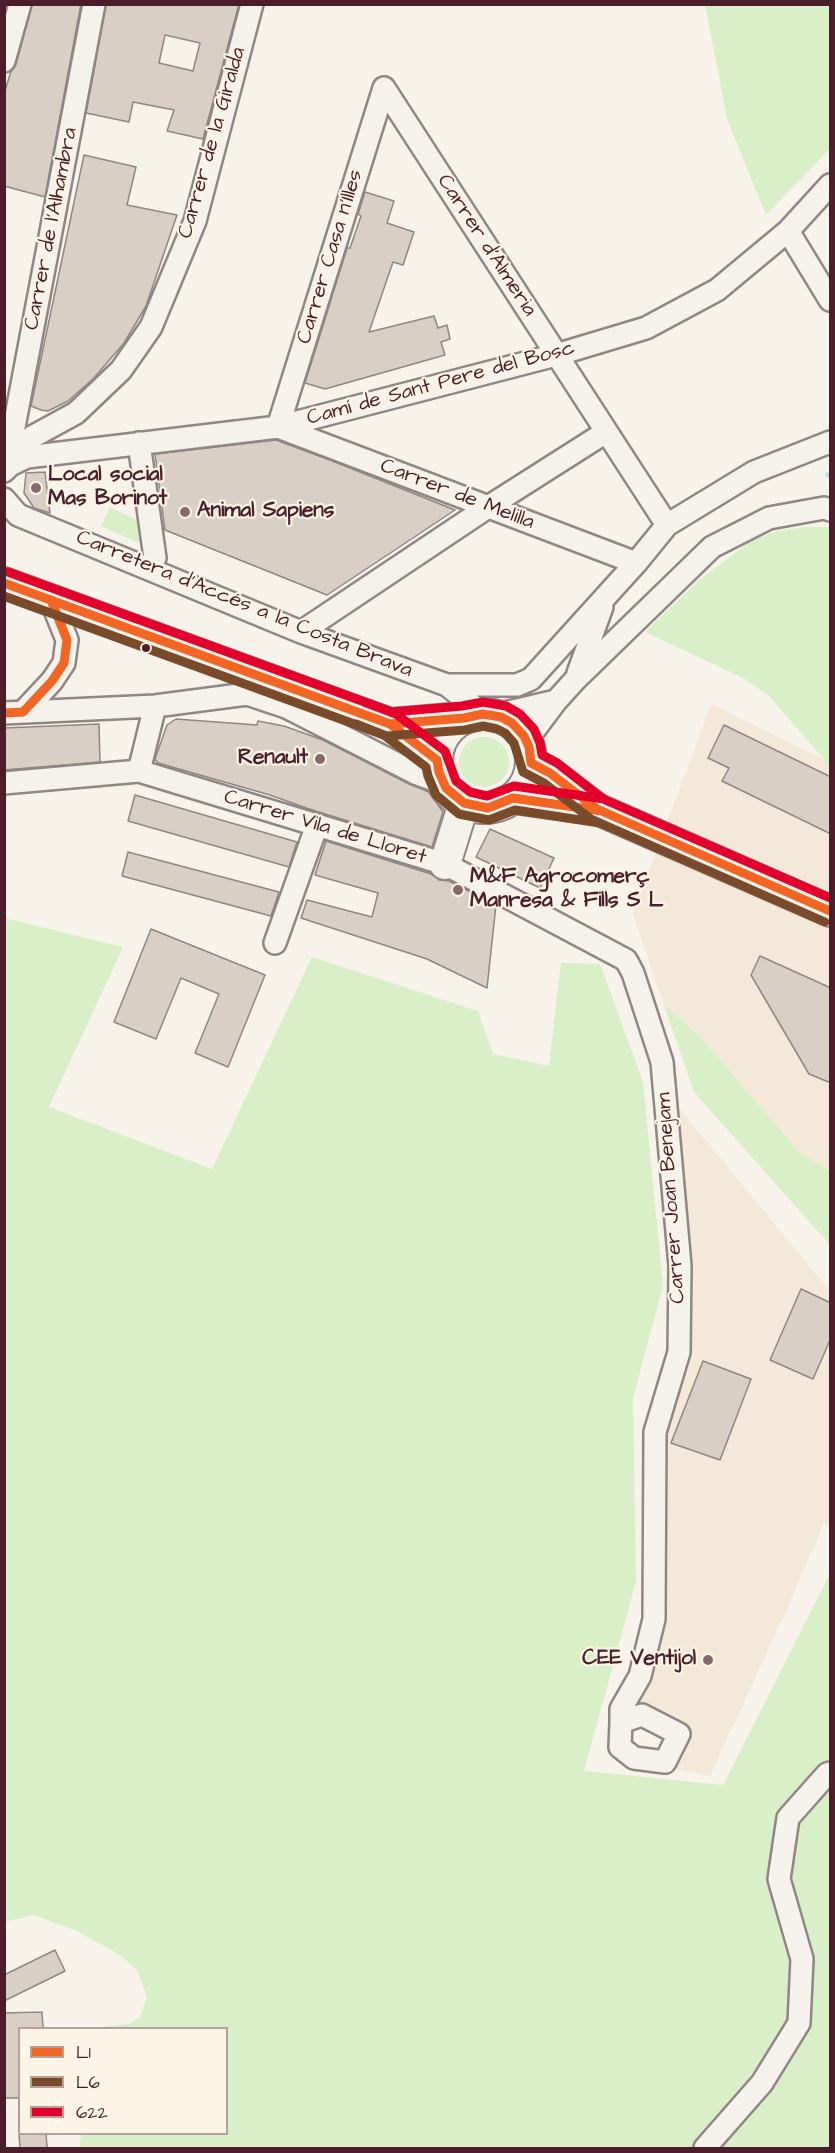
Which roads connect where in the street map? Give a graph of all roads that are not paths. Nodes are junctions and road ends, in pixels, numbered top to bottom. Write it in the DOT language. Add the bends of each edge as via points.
graph roads {
  1 [pos="20,4"];
  2 [pos="94,4"];
  3 [pos="252,4"];
  4 [pos="4,61"];
  5 [pos="384,88"];
  6 [pos="831,185"];
  7 [pos="788,231"];
  8 [pos="831,300"];
  9 [pos="556,355"];
  10 [pos="278,426"];
  11 [pos="606,432"];
  12 [pos="831,442"];
  13 [pos="139,443"];
  14 [pos="6,462"];
  15 [pos="4,499"];
  16 [pos="488,507"];
  17 [pos="831,510"];
  18 [pos="667,525"];
  19 [pos="155,558"];
  20 [pos="636,563"];
  21 [pos="4,583"];
  22 [pos="607,595"];
  23 [pos="51,600"];
  24 [pos="301,632"];
  25 [pos="575,681"];
  26 [pos="447,685"];
  27 [pos="556,701"];
  28 [pos="155,706"];
  29 [pos="14,712"];
  30 [pos="481,716"];
  31 [pos="390,724"];
  32 [pos="529,752"];
  33 [pos="139,771"];
  34 [pos="448,782"];
  35 [pos="4,783"];
  36 [pos="513,798"];
  37 [pos="597,809"];
  38 [pos="317,825"];
  39 [pos="445,864"];
  40 [pos="831,911"];
  41 [pos="275,943"];
  42 [pos="626,960"];
  43 [pos="621,1722"];
  44 [pos="831,1773"];
  45 [pos="705,2148"];
  1 -- 4 [label="street"];
  2 -- 14 [label="street, Carrer de l'Alhambra"];
  3 -- 14 [label="street, Carrer de la Giralda" via="195,220 151,327 121,370 76,413 32,437"];
  5 -- 9 [label="street, Carrer d'Almeria"];
  5 -- 10 [label="street, Carrer Casa n'Illes"];
  6 -- 7 [label="street, Camí de Sant Pere del Bosc"];
  7 -- 8 [label="street"];
  7 -- 9 [label="street, Camí de Sant Pere del Bosc" via="717,290 697,301 646,328"];
  9 -- 10 [label="street, Camí de Sant Pere del Bosc"];
  9 -- 11 [label="street, Carrer d'Almeria"];
  10 -- 13 [label="street, Camí de Sant Pere del Bosc"];
  10 -- 16 [label="street, Carrer de Melilla"];
  11 -- 16 [label="street"];
  11 -- 18 [label="street, Carrer d'Almeria"];
  12 -- 18 [label="street" via="754,472"];
  13 -- 14 [label="street, Camí de Sant Pere del Bosc"];
  13 -- 19 [label="street"];
  15 -- 24 [label="street, Carretera d'Accés a la Costa Brava" via="18,515"];
  16 -- 20 [label="street, Carrer de Melilla"];
  16 -- 24 [label="street"];
  17 -- 25 [label="street" via="769,518 712,547"];
  18 -- 20 [label="street"];
  20 -- 22 [label="street"];
  21 -- 23 [label="main road"];
  22 -- 25 [label="street"];
  22 -- 26 [label="street" via="531,679 517,685"];
  23 -- 29 [label="street" via="67,640 64,663 52,681"];
  23 -- 31 [label="main road"];
  24 -- 26 [label="street, Carretera d'Accés a la Costa Brava"];
  25 -- 27 [label="street"];
  26 -- 30 [label="street, Carretera d'Accés a la Costa Brava"];
  27 -- 30 [label="street"];
  27 -- 32 [label="street"];
  28 -- 29 [label="street"];
  28 -- 33 [label="street"];
  28 -- 34 [label="street" via="247,694 286,707 415,773"];
  30 -- 31 [label="main road"];
  30 -- 32 [label="main road" via="512,723"];
  30 -- 34 [label="main road" via="453,726 444,737 438,750"];
  31 -- 34 [label="main road"];
  32 -- 36 [label="main road" via="526,783"];
  32 -- 37 [label="main road"];
  33 -- 35 [label="street, Carrer Vila de Lloret"];
  33 -- 38 [label="street, Carrer Vila de Lloret"];
  34 -- 36 [label="main road" via="488,808"];
  34 -- 39 [label="main road"];
  36 -- 37 [label="main road"];
  37 -- 40 [label="main road"];
  38 -- 39 [label="street, Carrer Vila de Lloret"];
  38 -- 41 [label="street"];
  39 -- 42 [label="street, Carrer Vila de Lloret"];
  42 -- 43 [label="street, Carrer Joan Benejam" via="662,1062 680,1266 679,1352 655,1432 654,1619 640,1677 621,1708"];
  44 -- 45 [label="street" via="788,1818 778,1879 802,1959 799,2024 762,2083"];
}
